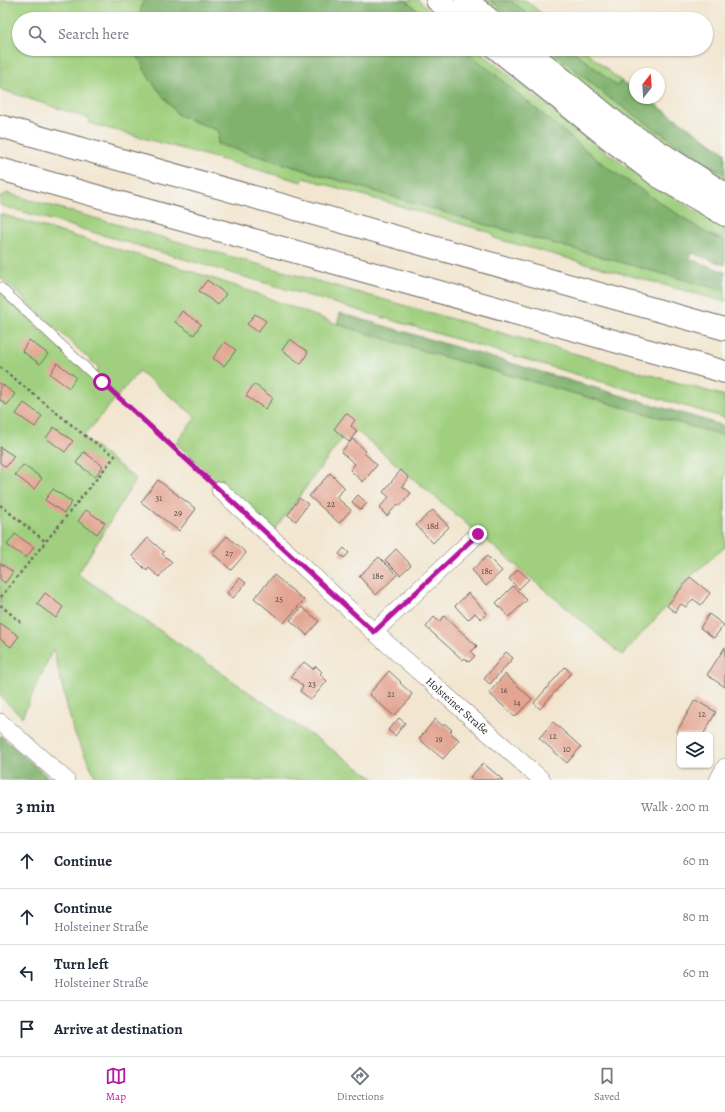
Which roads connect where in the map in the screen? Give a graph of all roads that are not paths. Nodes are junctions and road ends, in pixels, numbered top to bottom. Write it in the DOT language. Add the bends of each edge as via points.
graph roads {
  1 [pos="437,0"];
  2 [pos="466,0"];
  3 [pos="452,12"];
  4 [pos="481,12"];
  5 [pos="506,56"];
  6 [pos="535,56"];
  7 [pos="0,112"];
  8 [pos="0,126"];
  9 [pos="69,145"];
  10 [pos="0,169"];
  11 [pos="725,194"];
  12 [pos="725,216"];
  13 [pos="0,287"];
  14 [pos="725,329"];
  15 [pos="725,372"];
  16 [pos="102,382"];
  17 [pos="220,490"];
  18 [pos="478,534"];
  19 [pos="374,632"];
  20 [pos="0,722"];
  21 [pos="725,767"];
  22 [pos="66,780"];
  23 [pos="542,780"];
  24 [pos="718,780"];
  1 -- 3 [label="highway"];
  2 -- 4 [label="highway"];
  5 -- 12 [label="highway" via="658,176"];
  6 -- 11 [label="highway" via="622,128"];
  7 -- 9 [label="highway"];
  8 -- 9 [label="highway"];
  9 -- 14 [label="highway"];
  10 -- 15 [label="highway"];
  13 -- 16 [label="lane"];
  17 -- 19 [label="street, Holsteiner Straße"];
  18 -- 19 [label="street"];
  19 -- 23 [label="street, Holsteiner Straße"];
  20 -- 22 [label="street"];
  21 -- 24 [label="street"];
}
